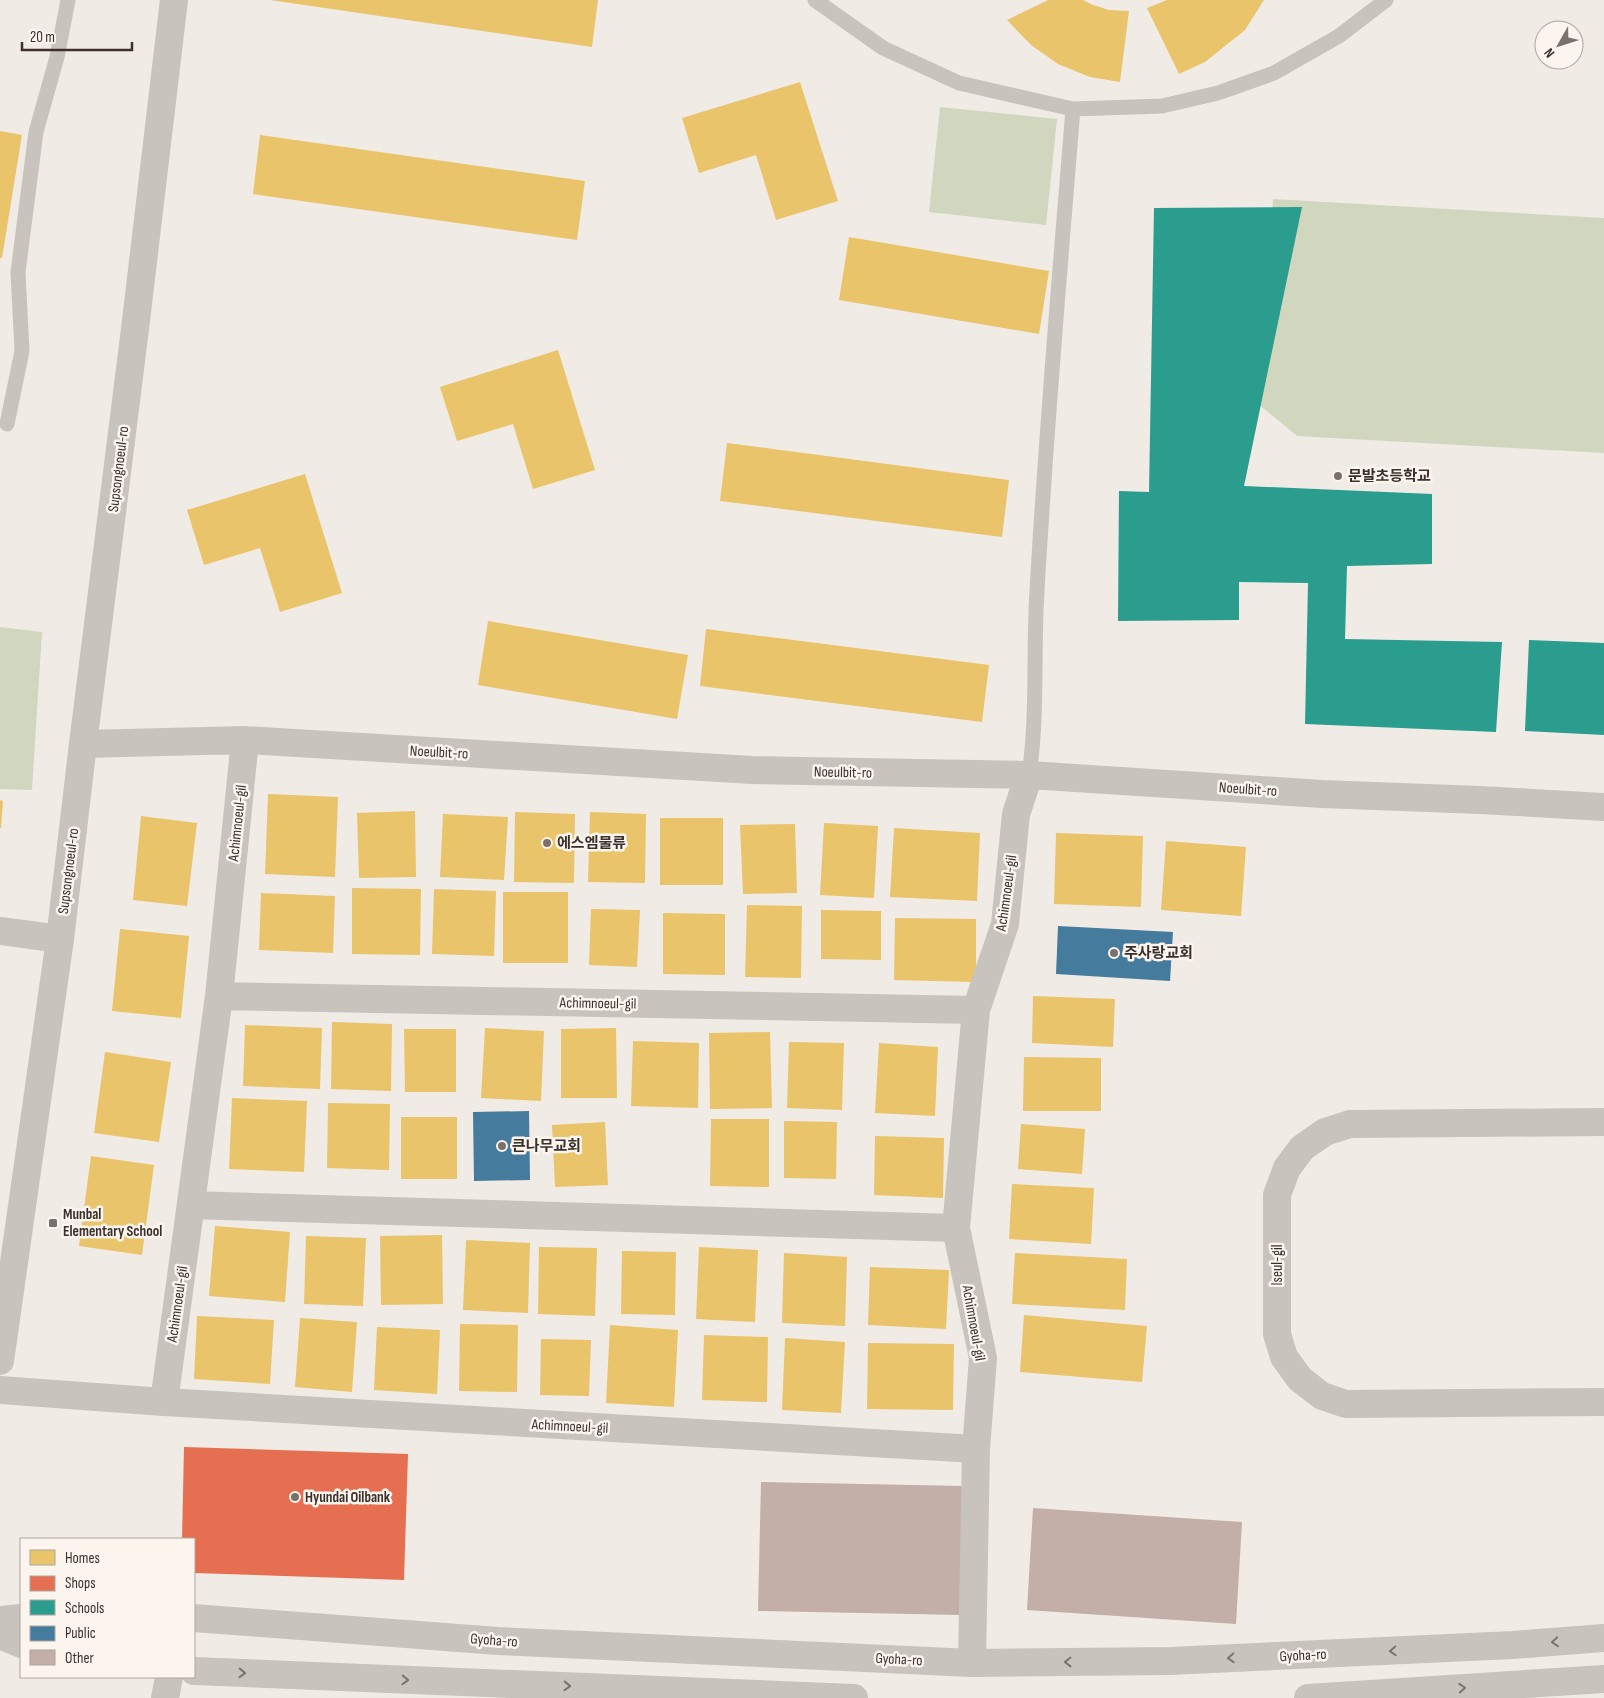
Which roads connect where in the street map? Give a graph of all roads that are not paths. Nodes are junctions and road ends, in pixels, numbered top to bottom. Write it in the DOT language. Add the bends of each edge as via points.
graph roads {
  1 [pos="68,0"];
  2 [pos="174,0"];
  3 [pos="815,0"];
  4 [pos="1386,0"];
  5 [pos="1074,109"];
  6 [pos="7,424"];
  7 [pos="245,740"];
  8 [pos="83,744"];
  9 [pos="1029,775"];
  10 [pos="1604,806"];
  11 [pos="0,931"];
  12 [pos="60,939"];
  13 [pos="219,996"];
  14 [pos="976,1010"];
  15 [pos="1604,1122"];
  16 [pos="191,1205"];
  17 [pos="956,1228"];
  18 [pos="0,1361"];
  19 [pos="0,1390"];
  20 [pos="164,1402"];
  21 [pos="1604,1402"];
  22 [pos="976,1449"];
  23 [pos="20,1618"];
  24 [pos="195,1618"];
  25 [pos="0,1620"];
  26 [pos="0,1635"];
  27 [pos="1604,1638"];
  28 [pos="20,1644"];
  29 [pos="972,1663"];
  30 [pos="195,1671"];
  31 [pos="169,1678"];
  32 [pos="1604,1679"];
  33 [pos="1501,1691"];
  34 [pos="165,1698"];
  35 [pos="854,1698"];
  36 [pos="1308,1698"];
  1 -- 6 [label="lane" via="57,57 36,132 18,272 22,351"];
  2 -- 8 [label="street, Supsongnoeul-ro"];
  3 -- 5 [label="lane" via="883,48 959,83"];
  4 -- 5 [label="lane" via="1339,36 1274,73 1218,93 1162,106"];
  5 -- 9 [label="lane" via="1049,406 1038,574 1034,743"];
  7 -- 8 [label="street, Noeulbit-ro"];
  7 -- 9 [label="street, Noeulbit-ro" via="752,770"];
  7 -- 13 [label="street, Achimnoeul-gil"];
  8 -- 12 [label="street, Supsongnoeul-ro"];
  9 -- 10 [label="street, Noeulbit-ro" via="1322,794"];
  9 -- 14 [label="street, Achimnoeul-gil" via="1016,814 1004,924"];
  11 -- 12 [label="street"];
  12 -- 18 [label="street, Supsongnoeul-ro"];
  13 -- 14 [label="street, Achimnoeul-gil"];
  13 -- 16 [label="street, Achimnoeul-gil"];
  14 -- 17 [label="street, Achimnoeul-gil"];
  15 -- 21 [label="street, Iseul-gil" via="1350,1124 1325,1132 1302,1148 1287,1168 1277,1196 1277,1334 1284,1357 1300,1378 1322,1396 1346,1404"];
  16 -- 17 [label="street"];
  16 -- 20 [label="street, Achimnoeul-gil"];
  17 -- 22 [label="street, Achimnoeul-gil" via="983,1358"];
  19 -- 20 [label="street, Achimnoeul-gil"];
  20 -- 22 [label="street, Achimnoeul-gil"];
  22 -- 29 [label="street, Achimnoeul-gil"];
  23 -- 25 [label="street"];
  24 -- 29 [label="street, Gyoha-ro" via="498,1641"];
  26 -- 28 [label="street"];
  27 -- 29 [label="street, Gyoha-ro, one-way" via="1513,1646 1180,1660"];
  30 -- 35 [label="street, one-way"];
  31 -- 34 [label="street"];
  32 -- 33 [label="street"];
  36 -- 33 [label="street, one-way"];
}
